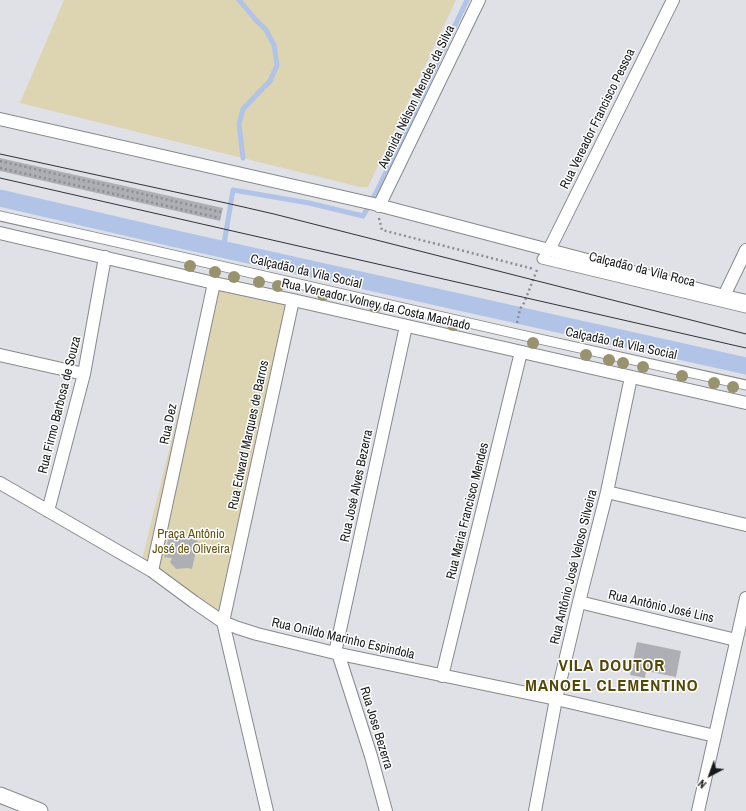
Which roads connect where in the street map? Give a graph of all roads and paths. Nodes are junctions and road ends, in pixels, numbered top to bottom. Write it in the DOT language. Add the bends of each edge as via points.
graph roads {
  1 [pos="479,0"];
  2 [pos="673,0"];
  3 [pos="0,119"];
  4 [pos="0,161"];
  5 [pos="0,168"];
  6 [pos="372,204"];
  7 [pos="221,212"];
  8 [pos="0,216"];
  9 [pos="220,218"];
  10 [pos="0,233"];
  11 [pos="549,250"];
  12 [pos="746,250"];
  13 [pos="105,258"];
  14 [pos="214,283"];
  15 [pos="724,296"];
  16 [pos="293,300"];
  17 [pos="746,301"];
  18 [pos="746,308"];
  19 [pos="517,321"];
  20 [pos="406,326"];
  21 [pos="521,352"];
  22 [pos="0,355"];
  23 [pos="84,374"];
  24 [pos="631,377"];
  25 [pos="746,385"];
  26 [pos="746,403"];
  27 [pos="0,483"];
  28 [pos="607,492"];
  29 [pos="48,511"];
  30 [pos="746,525"];
  31 [pos="152,571"];
  32 [pos="746,598"];
  33 [pos="579,602"];
  34 [pos="223,622"];
  35 [pos="736,640"];
  36 [pos="336,653"];
  37 [pos="442,676"];
  38 [pos="556,699"];
  39 [pos="715,736"];
  40 [pos="0,795"];
  41 [pos="40,811"];
  42 [pos="267,811"];
  43 [pos="386,811"];
  44 [pos="535,811"];
  45 [pos="698,811"];
  1 -- 6 [label="street, Avenida Nélson Mendes da Silva"];
  2 -- 11 [label="street, Rua Vereador Francisco Pessoa"];
  3 -- 6 [label="street"];
  4 -- 7 [label="path"];
  5 -- 9 [label="path"];
  6 -- 11 [label="street"];
  6 -- 19 [label="path" via="382,230 538,268"];
  8 -- 25 [label="street, Calçadão da Vila Social"];
  10 -- 13 [label="street, Rua Vereador Volney da Costa Machado"];
  11 -- 15 [label="street"];
  11 -- 18 [label="street, Calçadão da Vila Roca" via="542,259"];
  12 -- 15 [label="street"];
  13 -- 14 [label="street, Rua Vereador Volney da Costa Machado"];
  13 -- 23 [label="street, Rua Firmo Barbosa de Souza"];
  14 -- 16 [label="street, Rua Vereador Volney da Costa Machado"];
  14 -- 31 [label="street, Rua Dez"];
  15 -- 17 [label="street"];
  16 -- 20 [label="street, Rua Vereador Volney da Costa Machado"];
  16 -- 34 [label="street, Rua Edward Marques de Barros"];
  20 -- 21 [label="street, Rua Vereador Volney da Costa Machado"];
  20 -- 36 [label="street, Rua José Alves Bezerra"];
  21 -- 24 [label="street, Rua Vereador Volney da Costa Machado"];
  21 -- 37 [label="street, Rua Maria Francisco Mendes"];
  22 -- 23 [label="street"];
  23 -- 29 [label="street, Rua Firmo Barbosa de Souza"];
  24 -- 26 [label="street, Rua Vereador Volney da Costa Machado"];
  24 -- 28 [label="street, Rua Antônio José Veloso Silveira"];
  27 -- 29 [label="street, Rua Onildo Marinho Espindola"];
  28 -- 30 [label="street"];
  28 -- 33 [label="street, Rua Antônio José Veloso Silveira"];
  29 -- 31 [label="street, Rua Onildo Marinho Espindola"];
  31 -- 34 [label="street, Rua Onildo Marinho Espindola"];
  32 -- 35 [label="street"];
  33 -- 35 [label="street, Rua Antônio José Lins"];
  33 -- 38 [label="street, Rua Antônio José Veloso Silveira"];
  34 -- 36 [label="street, Rua Onildo Marinho Espindola" via="256,634"];
  34 -- 42 [label="street, Rua Edward Marques de Barros"];
  35 -- 39 [label="street"];
  36 -- 37 [label="street, Rua Onildo Marinho Espindola"];
  36 -- 43 [label="street, Rua Jose Bezerra" via="371,756"];
  37 -- 38 [label="street, Rua Onildo Marinho Espindola"];
  38 -- 39 [label="street, Rua Onildo Marinho Espindola"];
  38 -- 44 [label="street, Rua Antônio José Veloso Silveira"];
  39 -- 45 [label="street"];
  40 -- 41 [label="street"];
}
